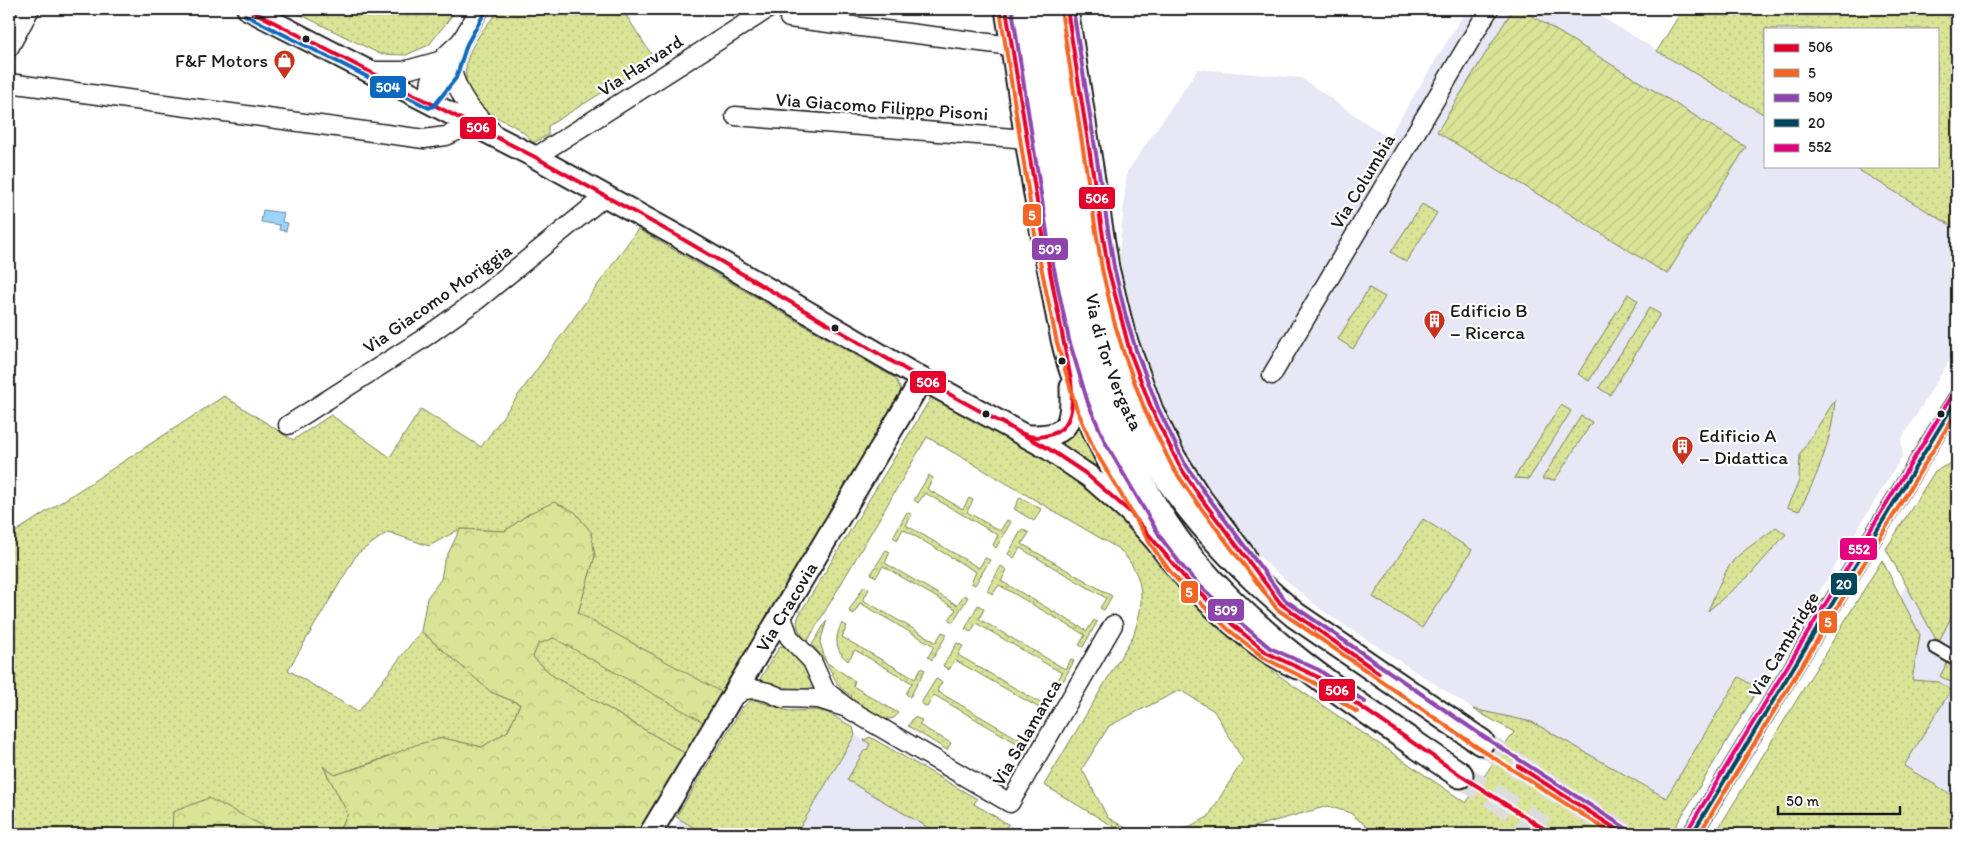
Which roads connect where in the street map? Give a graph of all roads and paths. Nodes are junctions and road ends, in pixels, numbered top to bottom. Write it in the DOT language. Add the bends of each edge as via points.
graph roads {
  1 [pos="30,9"];
  2 [pos="248,9"];
  3 [pos="480,9"];
  4 [pos="768,9"];
  5 [pos="1006,9"];
  6 [pos="1024,9"];
  7 [pos="1046,9"];
  8 [pos="1067,9"];
  9 [pos="1489,9"];
  10 [pos="789,18"];
  11 [pos="1012,46"];
  12 [pos="9,48"];
  13 [pos="446,65"];
  14 [pos="368,71"];
  15 [pos="9,83"];
  16 [pos="429,102"];
  17 [pos="735,116"];
  18 [pos="471,125"];
  19 [pos="1027,139"];
  20 [pos="501,140"];
  21 [pos="535,157"];
  22 [pos="604,197"];
  23 [pos="1070,369"];
  24 [pos="1272,375"];
  25 [pos="922,379"];
  26 [pos="1957,399"];
  27 [pos="288,425"];
  28 [pos="1026,436"];
  29 [pos="1156,541"];
  30 [pos="1282,604"];
  31 [pos="782,613"];
  32 [pos="1113,625"];
  33 [pos="1936,647"];
  34 [pos="800,648"];
  35 [pos="758,654"];
  36 [pos="1957,660"];
  37 [pos="1316,676"];
  38 [pos="768,692"];
  39 [pos="731,699"];
  40 [pos="847,708"];
  41 [pos="1481,742"];
  42 [pos="1460,775"];
  43 [pos="650,834"];
  44 [pos="1692,834"];
  1 -- 12 [label="street"];
  2 -- 14 [label="street"];
  3 -- 13 [label="street"];
  4 -- 21 [label="street, Via Harvard"];
  5 -- 11 [label="street"];
  6 -- 37 [label="main road, Via di Tor Vergata" via="1071,310 1095,389 1144,487 1193,561 1252,622"];
  7 -- 30 [label="main road, Via di Tor Vergata" via="1096,314 1114,376 1143,441 1181,499 1218,543"];
  8 -- 30 [label="street, Via di Tor Vergata" via="1108,268 1130,352 1152,410 1179,464 1203,502"];
  9 -- 24 [label="street, Via Columbia"];
  10 -- 11 [label="street"];
  11 -- 19 [label="street"];
  13 -- 14 [label="street" via="403,71"];
  13 -- 16 [label="street" via="444,84"];
  13 -- 20 [label="street" via="468,107"];
  14 -- 16 [label="street"];
  15 -- 18 [label="street" via="424,139 446,136"];
  16 -- 18 [label="street"];
  17 -- 19 [label="street, Via Giacomo Filippo Pisoni"];
  18 -- 20 [label="street"];
  19 -- 23 [label="street" via="1043,246"];
  20 -- 21 [label="street"];
  21 -- 22 [label="street"];
  22 -- 25 [label="street" via="679,237"];
  22 -- 27 [label="street, Via Giacomo Moriggia" via="476,301"];
  23 -- 28 [label="street" via="1071,407 1066,426 1050,435"];
  23 -- 29 [label="street" via="1100,447"];
  25 -- 28 [label="street"];
  25 -- 31 [label="street, Via Cracovia"];
  26 -- 44 [label="street, Via Cambridge"];
  28 -- 29 [label="street" via="1085,473 1130,512"];
  29 -- 37 [label="street" via="1184,578 1233,625 1267,653"];
  30 -- 41 [label="main road, Via di Tor Vergata"];
  31 -- 34 [label="street, Via Salamanca" via="787,634"];
  31 -- 35 [label="street, Via Cracovia"];
  32 -- 40 [label="street, Via Salamanca" via="1010,803"];
  33 -- 36 [label="street"];
  34 -- 35 [label="street" via="783,640 769,642"];
  34 -- 40 [label="street, Via Salamanca" via="812,661 825,690"];
  35 -- 38 [label="street" via="752,671 761,687"];
  35 -- 39 [label="street, Via Cracovia"];
  37 -- 42 [label="main road, Via di Tor Vergata"];
  38 -- 39 [label="street, Via Salamanca" via="744,690"];
  38 -- 40 [label="street, Via Salamanca" via="782,698 818,700"];
  39 -- 43 [label="street, Via Cracovia"];
}
